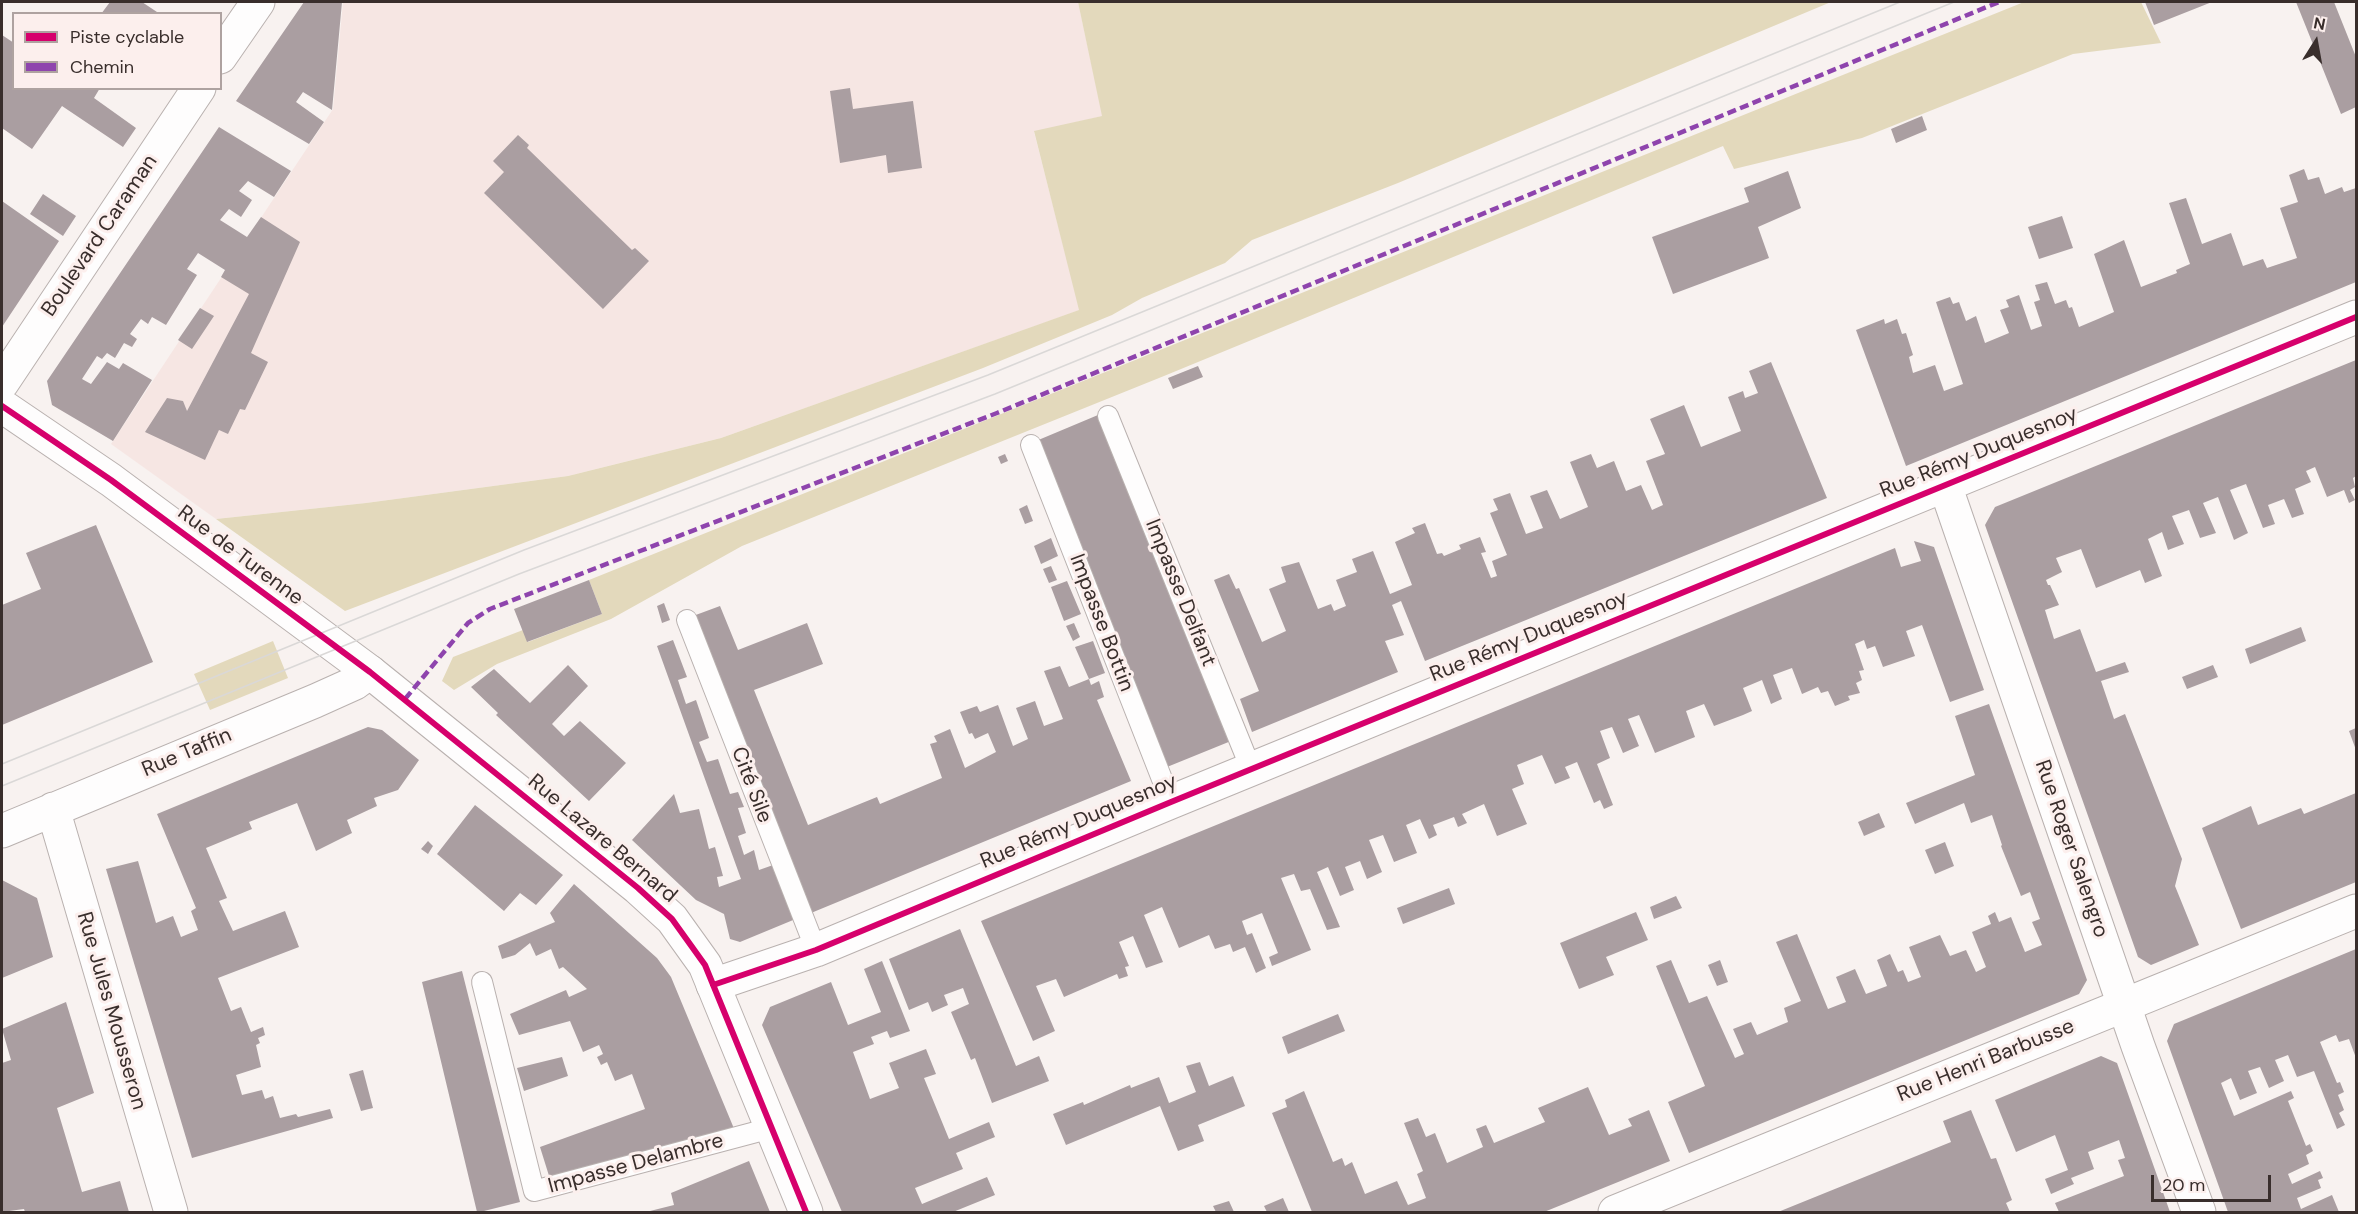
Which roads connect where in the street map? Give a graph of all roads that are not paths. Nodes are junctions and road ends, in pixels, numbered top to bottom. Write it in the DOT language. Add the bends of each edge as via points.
graph roads {
  1 [pos="258,2"];
  2 [pos="222,54"];
  3 [pos="198,90"];
  4 [pos="2356,317"];
  5 [pos="2,383"];
  6 [pos="2,406"];
  7 [pos="1108,416"];
  8 [pos="1031,445"];
  9 [pos="1946,485"];
  10 [pos="687,620"];
  11 [pos="370,672"];
  12 [pos="456,739"];
  13 [pos="1251,769"];
  14 [pos="1172,802"];
  15 [pos="53,809"];
  16 [pos="2,831"];
  17 [pos="2356,911"];
  18 [pos="816,950"];
  19 [pos="482,982"];
  20 [pos="713,986"];
  21 [pos="2124,1006"];
  22 [pos="771,1128"];
  23 [pos="171,1212"];
  24 [pos="806,1212"];
  25 [pos="1615,1212"];
  26 [pos="2199,1212"];
  1 -- 2 [label="street"];
  3 -- 5 [label="street, Boulevard Caraman"];
  4 -- 9 [label="street, Rue Rémy Duquesnoy"];
  6 -- 11 [label="street, Rue de Turenne" via="111,480"];
  7 -- 13 [label="lane, Impasse Delfant"];
  8 -- 14 [label="lane, Impasse Bottin"];
  9 -- 13 [label="street, Rue Rémy Duquesnoy"];
  9 -- 21 [label="street, Rue Roger Salengro"];
  10 -- 18 [label="lane, Cité Sile"];
  11 -- 12 [label="street, Rue de Turenne"];
  11 -- 15 [label="street, Rue Taffin" via="315,701"];
  12 -- 20 [label="street, Rue Lazare Bernard" via="657,904 696,950"];
  13 -- 14 [label="street, Rue Rémy Duquesnoy"];
  14 -- 18 [label="street, Rue Rémy Duquesnoy"];
  15 -- 16 [label="street, Rue Taffin"];
  15 -- 23 [label="street, Rue Jules Mousseron"];
  17 -- 21 [label="street, Rue Henri Barbusse"];
  18 -- 20 [label="street, Rue Rémy Duquesnoy"];
  19 -- 22 [label="lane, Impasse Delambre" via="534,1191"];
  20 -- 22 [label="street, Rue Lazare Bernard"];
  21 -- 25 [label="street, Rue Henri Barbusse"];
  21 -- 26 [label="street, Rue Roger Salengro"];
  22 -- 24 [label="street, Rue Lazare Bernard"];
}
